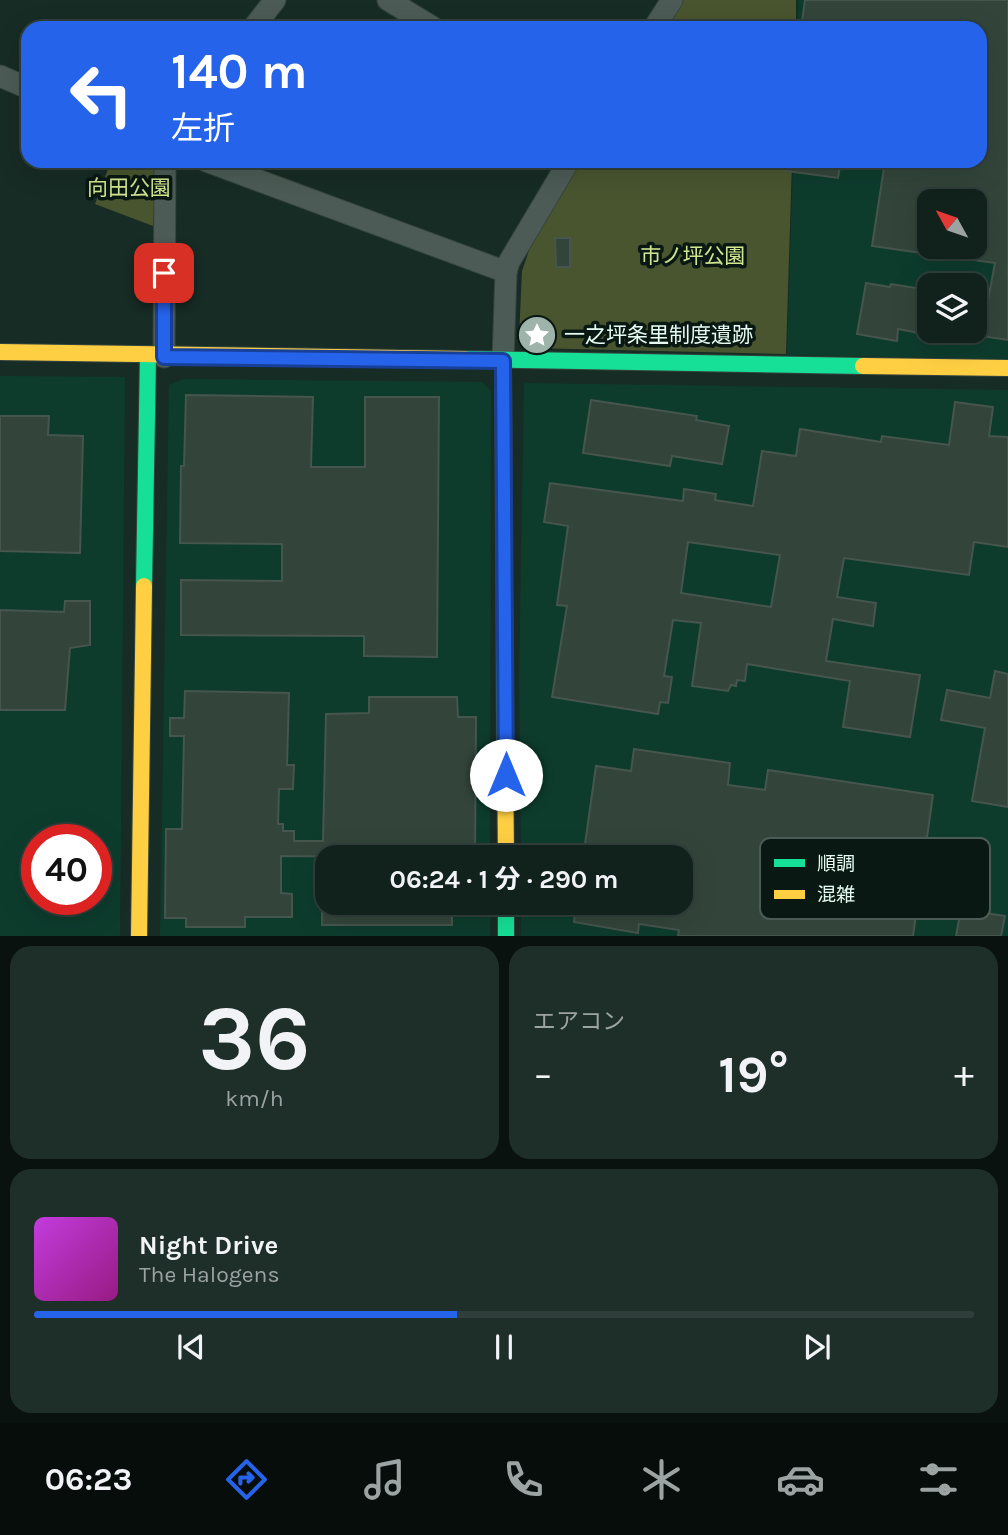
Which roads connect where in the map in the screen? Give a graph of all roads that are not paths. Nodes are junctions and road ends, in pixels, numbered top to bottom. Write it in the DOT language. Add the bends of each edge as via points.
graph roads {
  1 [pos="275,0"];
  2 [pos="388,0"];
  3 [pos="672,0"];
  4 [pos="258,21"];
  5 [pos="422,21"];
  6 [pos="658,21"];
  7 [pos="0,76"];
  8 [pos="21,85"];
  9 [pos="165,168"];
  10 [pos="225,168"];
  11 [pos="565,168"];
  12 [pos="506,272"];
  13 [pos="0,352"];
  14 [pos="156,356"];
  15 [pos="503,361"];
  16 [pos="1008,368"];
  17 [pos="506,845"];
  18 [pos="506,915"];
  19 [pos="139,936"];
  20 [pos="506,936"];
  1 -- 4 [label="street"];
  2 -- 5 [label="street"];
  3 -- 6 [label="street"];
  7 -- 8 [label="street"];
  9 -- 14 [label="street"];
  10 -- 12 [label="street"];
  11 -- 12 [label="street"];
  12 -- 15 [label="street"];
  13 -- 14 [label="street"];
  14 -- 15 [label="street"];
  14 -- 19 [label="street"];
  15 -- 16 [label="street"];
  15 -- 17 [label="street"];
  18 -- 20 [label="street"];
}
